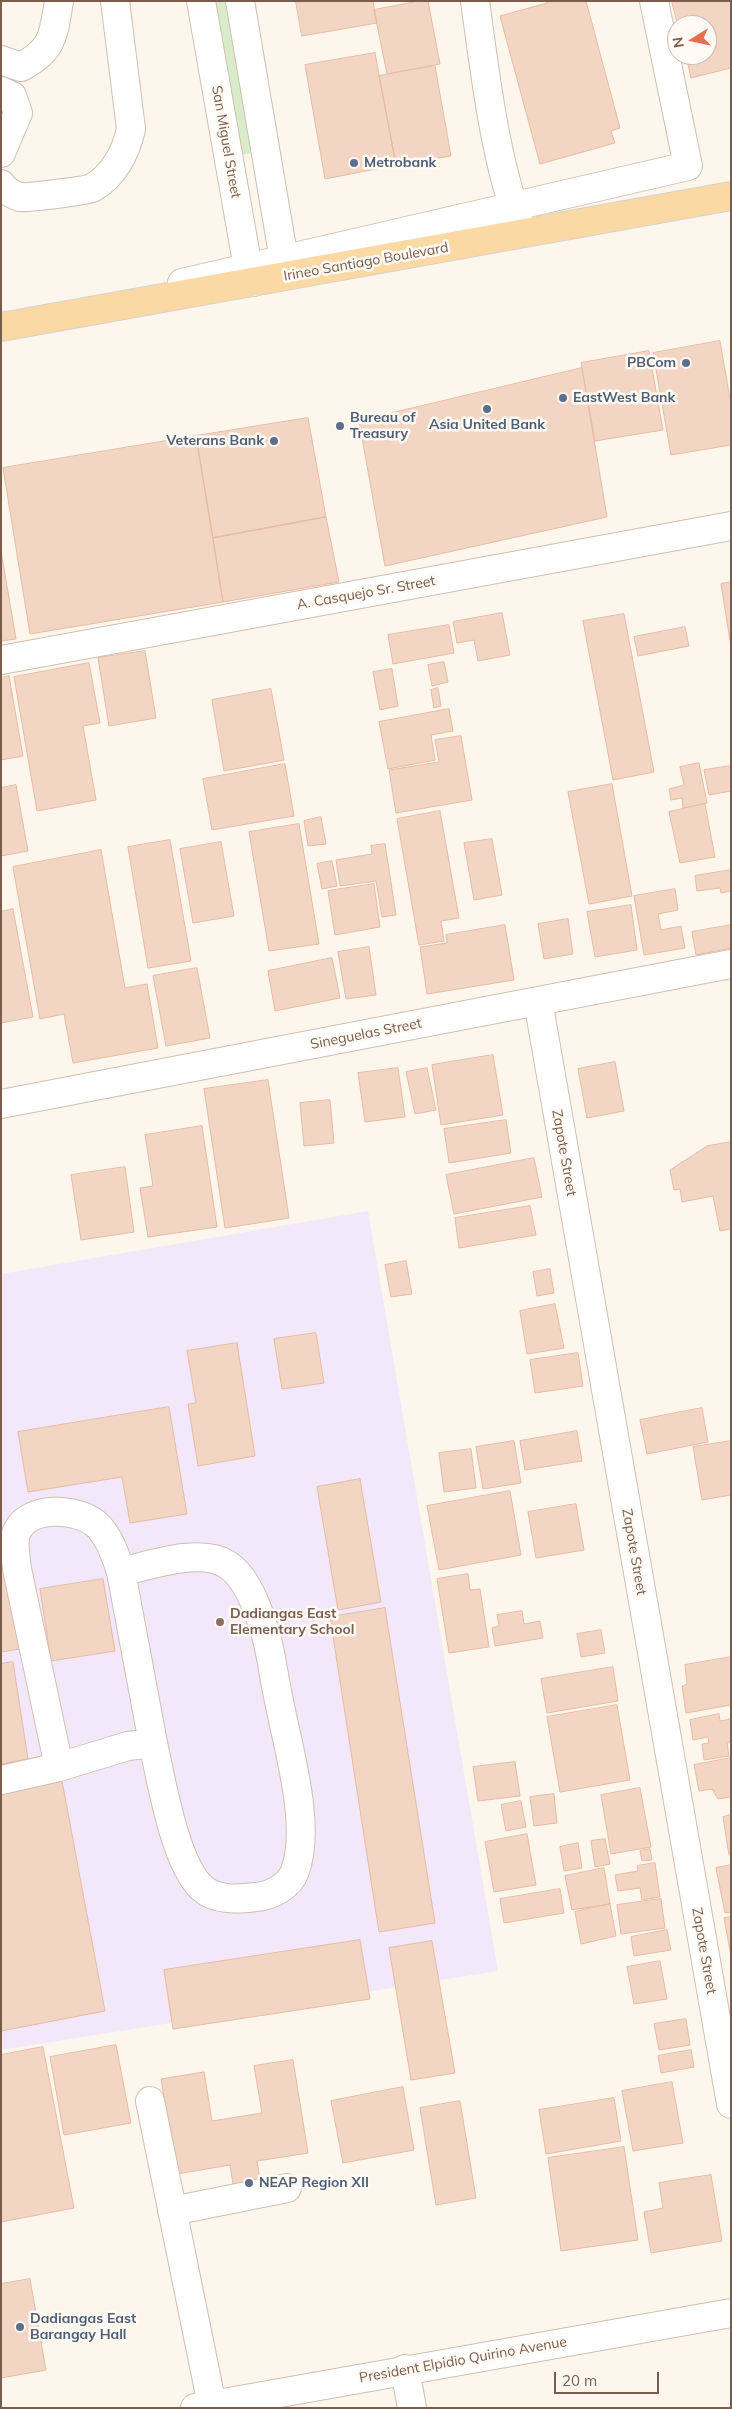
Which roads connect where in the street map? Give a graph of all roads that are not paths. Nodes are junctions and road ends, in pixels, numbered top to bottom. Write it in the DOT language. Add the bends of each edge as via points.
graph roads {
  1 [pos="59,1"];
  2 [pos="115,1"];
  3 [pos="201,1"];
  4 [pos="240,1"];
  5 [pos="475,1"];
  6 [pos="654,1"];
  7 [pos="1,60"];
  8 [pos="1,91"];
  9 [pos="1,153"];
  10 [pos="1,184"];
  11 [pos="731,196"];
  12 [pos="513,206"];
  13 [pos="523,233"];
  14 [pos="288,267"];
  15 [pos="250,275"];
  16 [pos="11,322"];
  17 [pos="731,526"];
  18 [pos="1,660"];
  19 [pos="731,964"];
  20 [pos="538,1001"];
  21 [pos="1,1104"];
  22 [pos="121,1572"];
  23 [pos="154,1743"];
  24 [pos="59,1767"];
  25 [pos="1,1780"];
  26 [pos="150,2102"];
  27 [pos="731,2104"];
  28 [pos="287,2188"];
  29 [pos="172,2211"];
  30 [pos="731,2313"];
  31 [pos="405,2369"];
  32 [pos="203,2406"];
  33 [pos="412,2408"];
  1 -- 7 [label="street" via="52,38 39,57 20,67"];
  2 -- 10 [label="street" via="131,129 126,149 107,178 91,189 21,197"];
  3 -- 15 [label="street, San Miguel Street"];
  4 -- 14 [label="street"];
  5 -- 12 [label="street" via="490,106"];
  6 -- 12 [label="street" via="688,166"];
  8 -- 9 [label="street" via="12,96 18,113"];
  11 -- 13 [label="main road, Irineo Santiago Boulevard"];
  12 -- 13 [label="street"];
  12 -- 14 [label="street"];
  13 -- 14 [label="main road, Irineo Santiago Boulevard"];
  14 -- 15 [label="main road, Irineo Santiago Boulevard"];
  15 -- 16 [label="main road, Irineo Santiago Boulevard"];
  17 -- 18 [label="street, A. Casquejo Sr. Street"];
  19 -- 20 [label="street, Sineguelas Street"];
  20 -- 21 [label="street, Sineguelas Street"];
  20 -- 27 [label="street, Zapote Street"];
  22 -- 23 [label="street"];
  22 -- 23 [label="street" via="204,1556 228,1564 251,1596 264,1627 300,1810 300,1847 295,1873 284,1887 262,1897 237,1899 217,1896 202,1888 186,1867"];
  22 -- 24 [label="street" via="112,1545 96,1524 79,1514 56,1511 31,1517 17,1531 17,1569"];
  23 -- 24 [label="street" via="128,1746"];
  24 -- 25 [label="street"];
  26 -- 29 [label="street"];
  28 -- 29 [label="street"];
  29 -- 32 [label="street"];
  30 -- 31 [label="street, President Elpidio Quirino Avenue"];
  31 -- 32 [label="street, President Elpidio Quirino Avenue"];
  31 -- 33 [label="street"];
}
